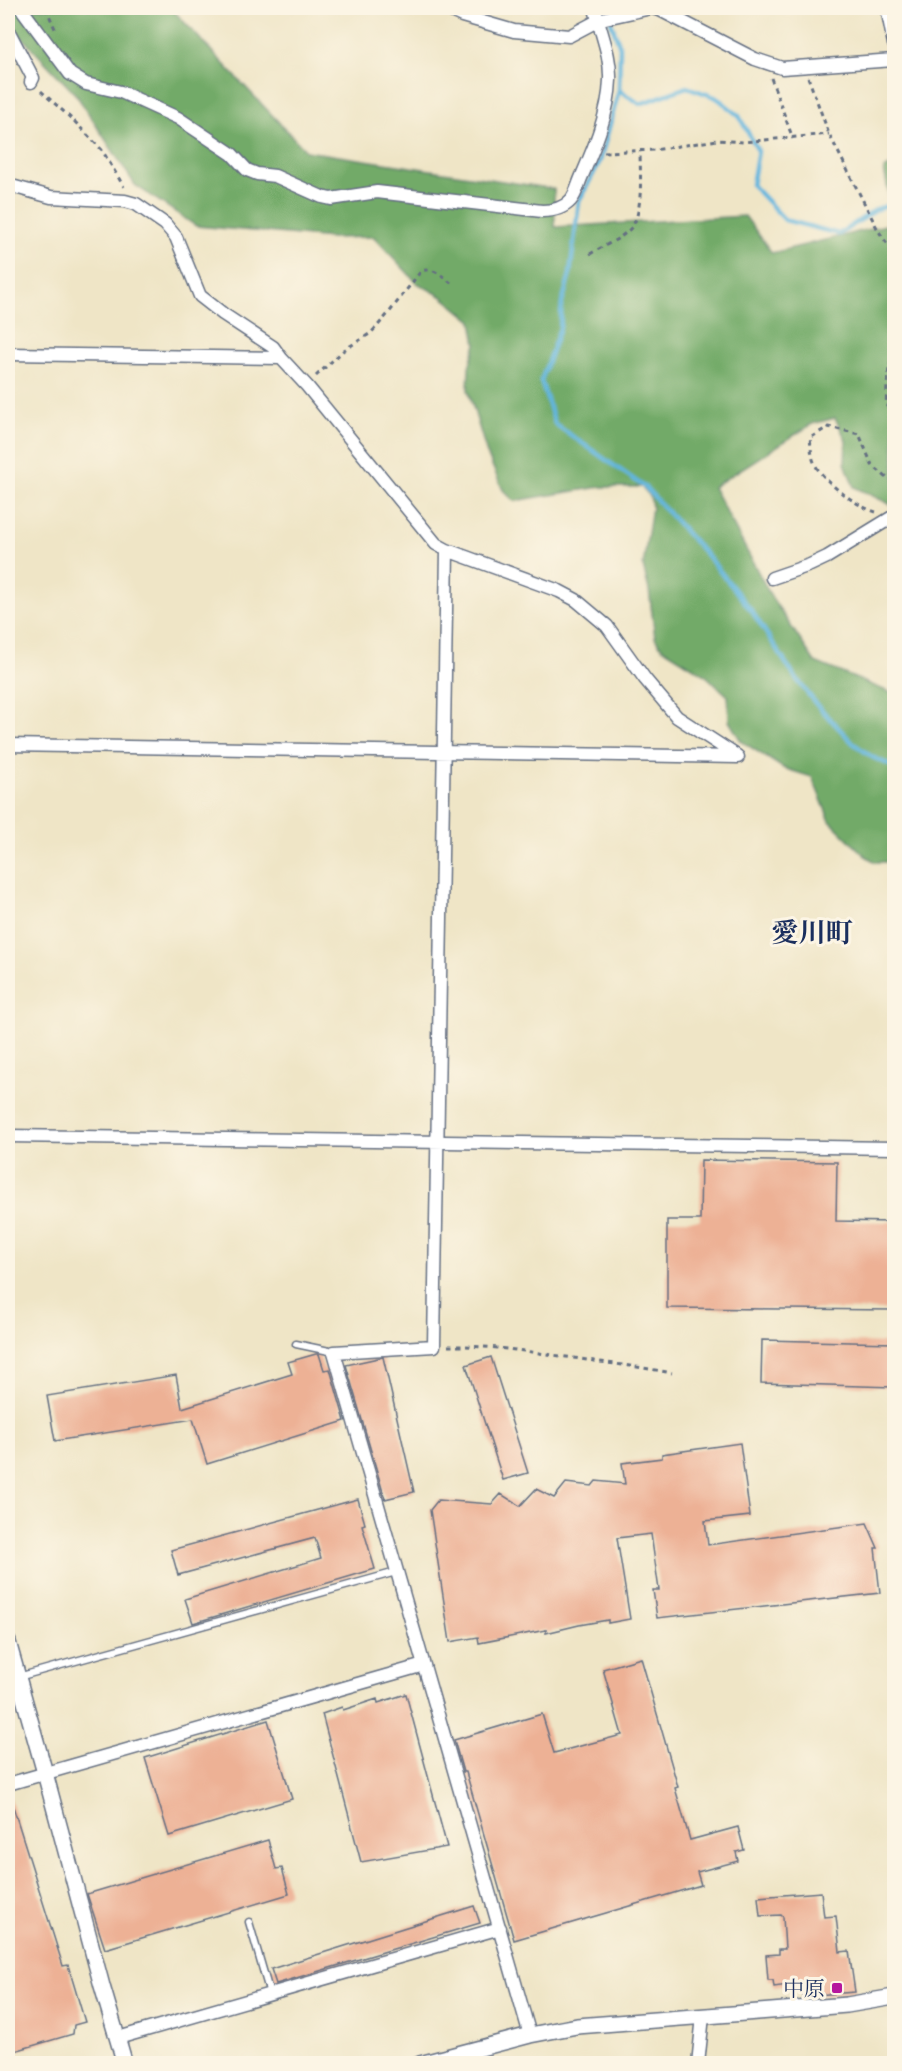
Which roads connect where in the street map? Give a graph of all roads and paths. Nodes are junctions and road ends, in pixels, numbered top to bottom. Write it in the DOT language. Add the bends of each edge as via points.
graph roads {
  1 [pos="21,8"];
  2 [pos="445,8"];
  3 [pos="595,8"];
  4 [pos="887,8"];
  5 [pos="600,20"];
  6 [pos="8,30"];
  7 [pos="894,44"];
  8 [pos="894,60"];
  9 [pos="770,64"];
  10 [pos="805,67"];
  11 [pos="31,82"];
  12 [pos="829,134"];
  13 [pos="793,139"];
  14 [pos="592,150"];
  15 [pos="640,151"];
  16 [pos="8,185"];
  17 [pos="131,202"];
  18 [pos="894,248"];
  19 [pos="590,254"];
  20 [pos="451,284"];
  21 [pos="894,352"];
  22 [pos="8,354"];
  23 [pos="281,358"];
  24 [pos="308,386"];
  25 [pos="894,410"];
  26 [pos="894,474"];
  27 [pos="893,517"];
  28 [pos="447,550"];
  29 [pos="772,578"];
  30 [pos="8,745"];
  31 [pos="442,752"];
  32 [pos="8,1136"];
  33 [pos="437,1142"];
  34 [pos="894,1148"];
  35 [pos="296,1344"];
  36 [pos="434,1346"];
  37 [pos="334,1352"];
  38 [pos="672,1373"];
  39 [pos="396,1572"];
  40 [pos="8,1642"];
  41 [pos="424,1665"];
  42 [pos="17,1677"];
  43 [pos="45,1773"];
  44 [pos="8,1784"];
  45 [pos="249,1922"];
  46 [pos="500,1928"];
  47 [pos="270,1994"];
  48 [pos="894,1997"];
  49 [pos="703,2016"];
  50 [pos="530,2034"];
  51 [pos="118,2038"];
  52 [pos="468,2057"];
  53 [pos="125,2064"];
  54 [pos="420,2064"];
  55 [pos="698,2064"];
  1 -- 14 [label="street" via="70,74 79,80 122,92 178,118 232,154 247,170 275,176 322,197 377,192 551,211 572,199"];
  2 -- 5 [label="street" via="514,31 569,36"];
  3 -- 5 [label="street"];
  4 -- 7 [label="street"];
  5 -- 9 [label="street" via="651,8 660,10"];
  5 -- 14 [label="street" via="610,81"];
  6 -- 11 [label="street" via="33,78"];
  8 -- 10 [label="street"];
  9 -- 10 [label="street"];
  9 -- 13 [label="path" via="770,76"];
  10 -- 12 [label="path"];
  11 -- 17 [label="path" via="102,150"];
  12 -- 13 [label="path"];
  12 -- 18 [label="path" via="874,223"];
  13 -- 15 [label="path" via="717,140"];
  14 -- 15 [label="path"];
  15 -- 19 [label="path" via="636,219 622,235"];
  16 -- 17 [label="street" via="51,197"];
  17 -- 23 [label="street" via="165,224 176,237 200,296 273,347"];
  20 -- 24 [label="path" via="438,272 421,271 371,333 344,350"];
  21 -- 25 [label="path" via="886,405"];
  22 -- 23 [label="street"];
  23 -- 24 [label="street"];
  24 -- 28 [label="street" via="436,544"];
  26 -- 27 [label="path" via="887,478 872,465 859,434 828,427 810,438 814,463 837,490 869,510"];
  27 -- 29 [label="street" via="827,557"];
  28 -- 31 [label="street"];
  28 -- 31 [label="street" via="576,600 607,626 676,717 738,757"];
  30 -- 31 [label="street"];
  31 -- 33 [label="street"];
  32 -- 33 [label="street"];
  33 -- 34 [label="street"];
  33 -- 36 [label="street"];
  35 -- 37 [label="lane"];
  36 -- 37 [label="street"];
  36 -- 38 [label="path" via="530,1352"];
  37 -- 39 [label="street"];
  39 -- 41 [label="street"];
  39 -- 42 [label="lane"];
  40 -- 42 [label="street"];
  41 -- 43 [label="street"];
  41 -- 46 [label="street"];
  42 -- 43 [label="street"];
  43 -- 44 [label="street"];
  43 -- 51 [label="street"];
  45 -- 47 [label="lane"];
  46 -- 47 [label="street"];
  46 -- 50 [label="street"];
  47 -- 51 [label="street"];
  48 -- 49 [label="street" via="847,2005"];
  49 -- 50 [label="street"];
  49 -- 55 [label="street"];
  50 -- 52 [label="street"];
  51 -- 53 [label="street"];
  52 -- 54 [label="street"];
}
